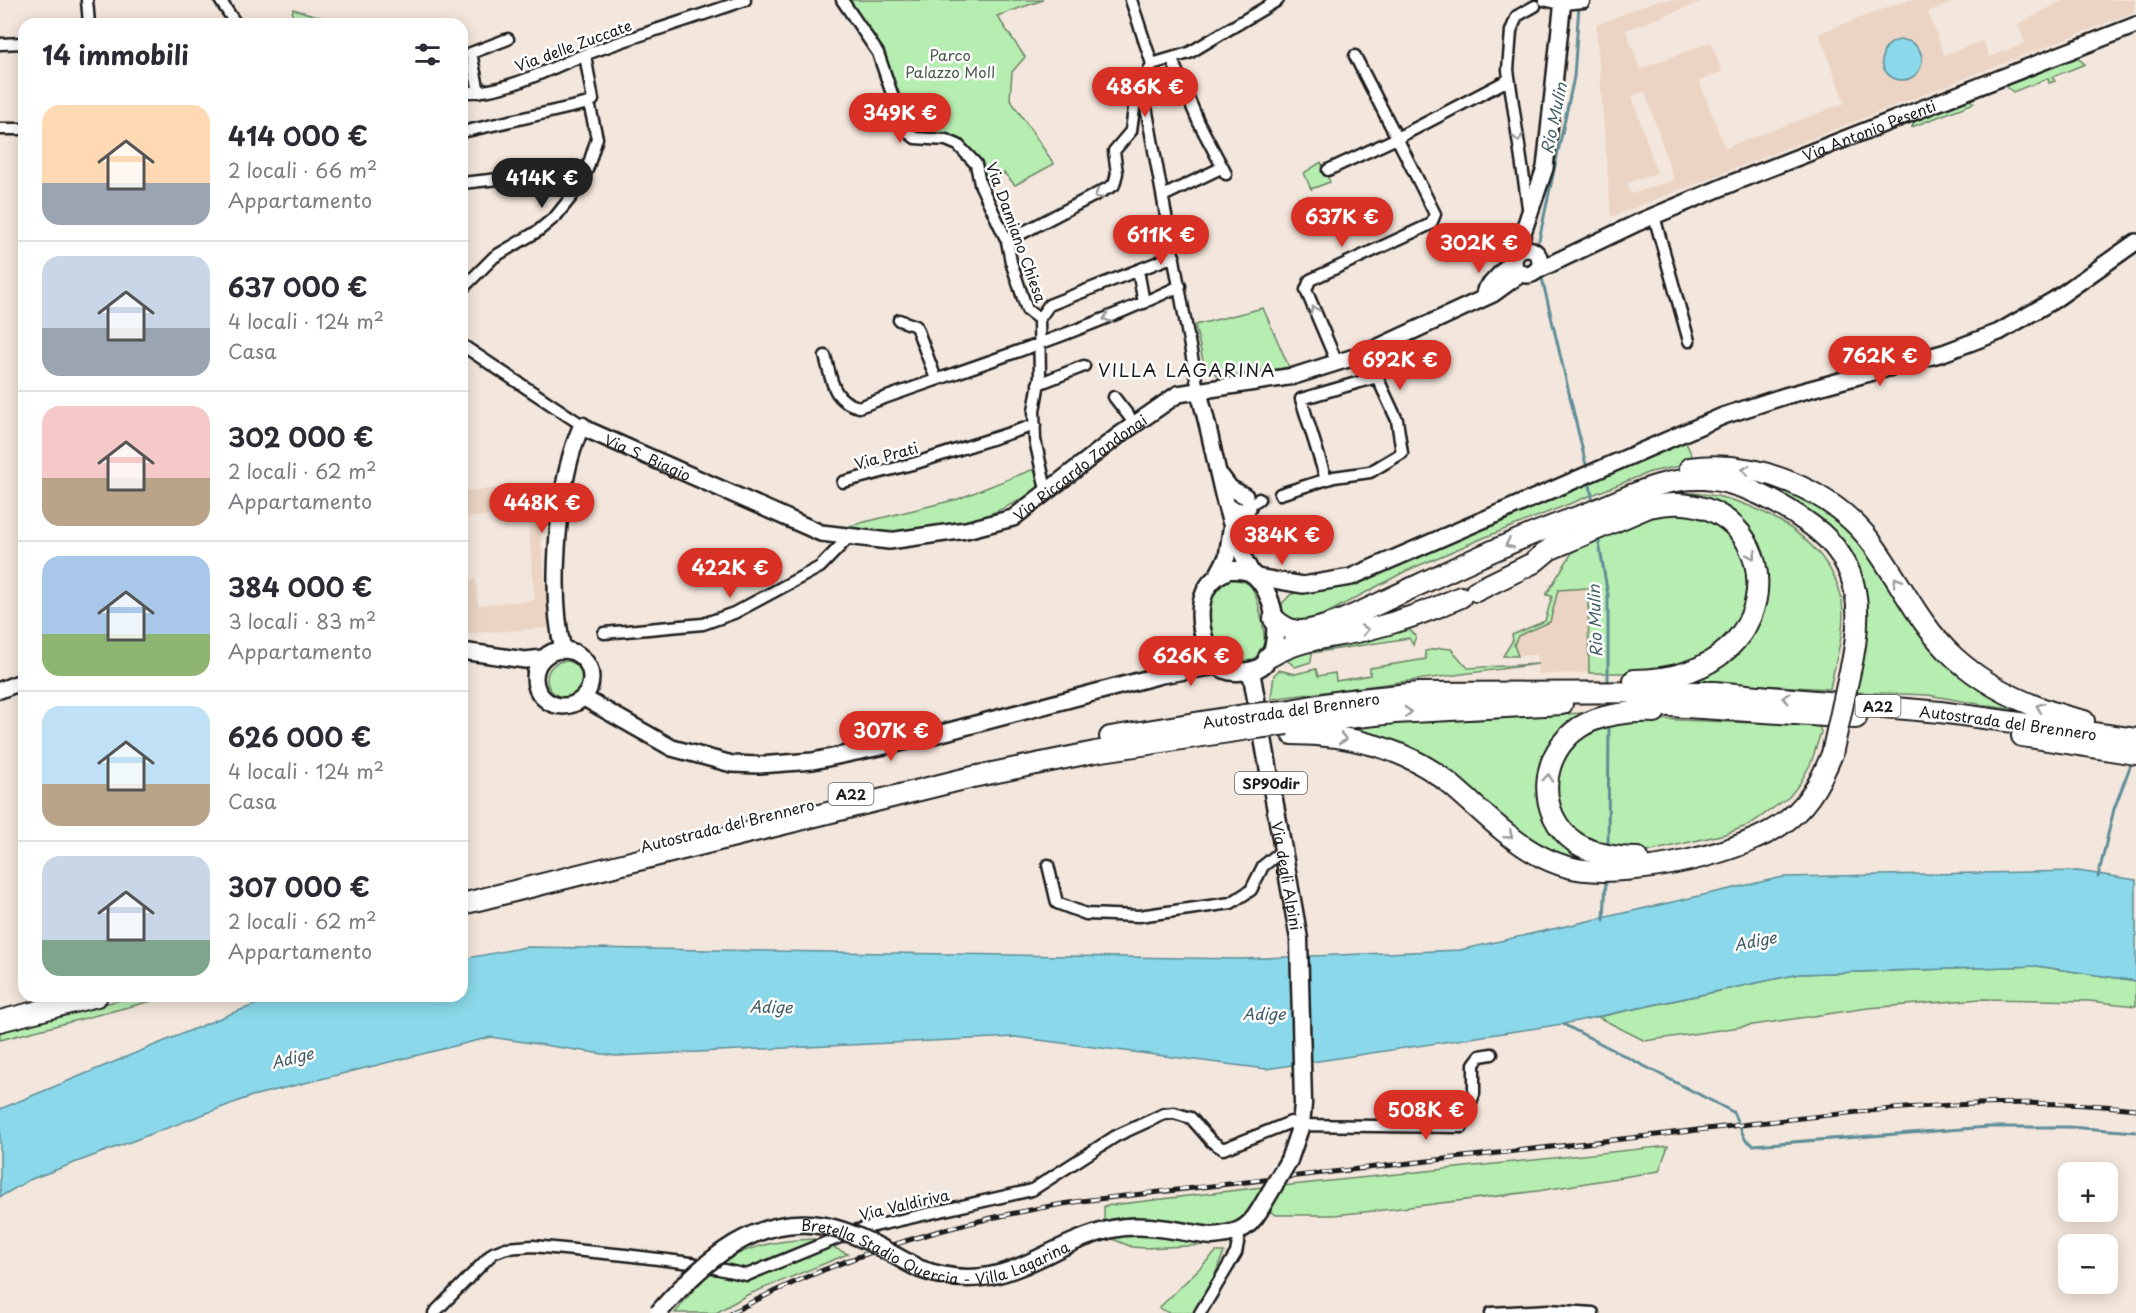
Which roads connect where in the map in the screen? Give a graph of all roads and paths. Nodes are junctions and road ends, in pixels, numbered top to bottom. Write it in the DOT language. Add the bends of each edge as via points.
graph roads {
  1 [pos="87,0"];
  2 [pos="236,0"];
  3 [pos="745,0"];
  4 [pos="842,0"];
  5 [pos="1131,0"];
  6 [pos="1278,0"];
  7 [pos="221,2"];
  8 [pos="1539,2"];
  9 [pos="1571,2"];
  10 [pos="88,18"];
  11 [pos="232,18"];
  12 [pos="2136,25"];
  13 [pos="508,39"];
  14 [pos="18,43"];
  15 [pos="0,44"];
  16 [pos="468,51"];
  17 [pos="585,55"];
  18 [pos="1355,56"];
  19 [pos="468,58"];
  20 [pos="1172,60"];
  21 [pos="1152,64"];
  22 [pos="1509,80"];
  23 [pos="1142,85"];
  24 [pos="468,92"];
  25 [pos="479,92"];
  26 [pos="589,103"];
  27 [pos="0,129"];
  28 [pos="18,129"];
  29 [pos="468,131"];
  30 [pos="1397,138"];
  31 [pos="1328,170"];
  32 [pos="526,176"];
  33 [pos="468,182"];
  34 [pos="1163,196"];
  35 [pos="1529,214"];
  36 [pos="1654,216"];
  37 [pos="1605,239"];
  38 [pos="1007,241"];
  39 [pos="2133,243"];
  40 [pos="1535,252"];
  41 [pos="1174,256"];
  42 [pos="1514,259"];
  43 [pos="1138,270"];
  44 [pos="1528,272"];
  45 [pos="468,283"];
  46 [pos="1180,286"];
  47 [pos="1144,303"];
  48 [pos="1461,307"];
  49 [pos="1040,319"];
  50 [pos="899,320"];
  51 [pos="1689,341"];
  52 [pos="1041,345"];
  53 [pos="468,349"];
  54 [pos="825,356"];
  55 [pos="1337,363"];
  56 [pos="1084,366"];
  57 [pos="936,379"];
  58 [pos="1038,384"];
  59 [pos="1198,390"];
  60 [pos="1114,397"];
  61 [pos="1130,423"];
  62 [pos="582,425"];
  63 [pos="1035,425"];
  64 [pos="1219,474"];
  65 [pos="1326,479"];
  66 [pos="843,482"];
  67 [pos="1047,494"];
  68 [pos="1280,494"];
  69 [pos="1252,501"];
  70 [pos="1227,505"];
  71 [pos="1608,508"];
  72 [pos="1233,528"];
  73 [pos="848,538"];
  74 [pos="1218,574"];
  75 [pos="1254,575"];
  76 [pos="1303,585"];
  77 [pos="1272,614"];
  78 [pos="604,633"];
  79 [pos="1205,642"];
  80 [pos="563,650"];
  81 [pos="468,652"];
  82 [pos="468,652"];
  83 [pos="1269,657"];
  84 [pos="543,658"];
  85 [pos="1217,666"];
  86 [pos="1251,671"];
  87 [pos="536,672"];
  88 [pos="1161,675"];
  89 [pos="18,683"];
  90 [pos="591,684"];
  91 [pos="0,690"];
  92 [pos="1621,697"];
  93 [pos="584,698"];
  94 [pos="1594,698"];
  95 [pos="628,721"];
  96 [pos="1286,723"];
  97 [pos="1248,727"];
  98 [pos="2136,737"];
  99 [pos="2136,754"];
  100 [pos="1284,849"];
  101 [pos="1599,862"];
  102 [pos="1048,865"];
  103 [pos="468,891"];
  104 [pos="468,903"];
  105 [pos="24,1002"];
  106 [pos="73,1002"];
  107 [pos="0,1008"];
  108 [pos="0,1020"];
  109 [pos="1492,1054"];
  110 [pos="1301,1125"];
  111 [pos="1240,1232"];
  112 [pos="434,1313"];
  113 [pos="658,1313"];
  114 [pos="1200,1313"];
  115 [pos="1491,1313"];
  116 [pos="1593,1313"];
  1 -- 10 [label="street"];
  2 -- 7 [label="street"];
  3 -- 17 [label="street, Via delle Zuccate"];
  4 -- 38 [label="street, Via Damiano Chiesa" via="878,53 904,129 915,138 946,140 968,153"];
  5 -- 21 [label="street"];
  6 -- 20 [label="street"];
  7 -- 11 [label="street"];
  8 -- 9 [label="street"];
  8 -- 22 [label="street" via="1517,16 1511,31"];
  9 -- 35 [label="main road" via="1545,168"];
  12 -- 36 [label="main road, Via Antonio Pesenti"];
  13 -- 16 [label="street, Via delle Zuccate"];
  14 -- 15 [label="street"];
  17 -- 25 [label="street, Via delle Zuccate" via="514,83"];
  17 -- 26 [label="street" via="593,100"];
  18 -- 30 [label="street"];
  19 -- 25 [label="street, Via delle Zuccate"];
  20 -- 21 [label="street"];
  20 -- 34 [label="street" via="1225,171"];
  21 -- 23 [label="street"];
  22 -- 30 [label="street"];
  22 -- 35 [label="street, one-way"];
  23 -- 34 [label="street"];
  23 -- 38 [label="street, one-way" via="1131,116 1131,132 1114,151 1114,185"];
  24 -- 25 [label="street, Via delle Zuccate"];
  26 -- 29 [label="street"];
  26 -- 45 [label="street" via="597,138 587,170 572,196 556,216 494,257"];
  27 -- 28 [label="street"];
  30 -- 31 [label="street"];
  55 -- 30 [label="street, one-way" via="1306,290 1310,280 1431,225 1435,214"];
  32 -- 33 [label="street"];
  34 -- 41 [label="street"];
  35 -- 40 [label="main road" via="1528,238"];
  35 -- 42 [label="main road"];
  36 -- 37 [label="main road, Via Antonio Pesenti"];
  36 -- 51 [label="street"];
  37 -- 40 [label="main road, Via Antonio Pesenti" via="1556,258"];
  37 -- 44 [label="main road, Via Antonio Pesenti"];
  38 -- 49 [label="street, Via Damiano Chiesa" via="1027,310"];
  39 -- 76 [label="main road" via="2046,305 1974,342 1723,416 1367,572"];
  40 -- 42 [label="main road" via="1522,250"];
  40 -- 44 [label="main road" via="1539,262"];
  41 -- 43 [label="street"];
  41 -- 46 [label="street"];
  42 -- 44 [label="main road" via="1515,268"];
  42 -- 48 [label="main road" via="1491,285"];
  43 -- 47 [label="street"];
  43 -- 49 [label="street, Via Damiano Chiesa" via="1048,305"];
  44 -- 48 [label="main road, Via Antonio Pesenti" via="1493,294"];
  46 -- 47 [label="street"];
  46 -- 59 [label="street"];
  47 -- 52 [label="street, one-way"];
  48 -- 55 [label="main road, Via Riccardo Zandonai"];
  49 -- 52 [label="street, Via Damiano Chiesa"];
  50 -- 57 [label="street" via="916,326"];
  52 -- 57 [label="street"];
  52 -- 58 [label="street, Via Damiano Chiesa"];
  53 -- 62 [label="street, Via S. Biagio"];
  54 -- 57 [label="street" via="837,395 845,404 859,407"];
  55 -- 59 [label="main road, Via Riccardo Zandonai" via="1294,376"];
  56 -- 58 [label="street"];
  58 -- 63 [label="street, Via Damiano Chiesa"];
  59 -- 61 [label="main road, Via Riccardo Zandonai" via="1178,394"];
  59 -- 64 [label="main road"];
  60 -- 61 [label="street"];
  61 -- 67 [label="main road, Via Riccardo Zandonai"];
  62 -- 73 [label="main road, Via S. Biagio" via="821,533"];
  62 -- 80 [label="main road" via="560,504 557,625"];
  63 -- 66 [label="street, Via Prati"];
  63 -- 67 [label="street, Via Damiano Chiesa"];
  64 -- 69 [label="main road" via="1230,488"];
  64 -- 70 [label="main road"];
  65 -- 65 [label="street" via="1370,472 1402,453 1397,420 1377,377 1301,399"];
  65 -- 68 [label="street"];
  67 -- 73 [label="main road, Via Riccardo Zandonai" via="1013,518 966,530 889,541"];
  69 -- 70 [label="street" via="1238,509"];
  69 -- 72 [label="main road"];
  70 -- 72 [label="main road"];
  71 -- 77 [label="highway, one-way" via="1581,504 1552,524 1315,629 1291,630"];
  83 -- 71 [label="highway, one-way" via="1304,640 1369,630 1469,594 1533,563 1570,532"];
  71 -- 92 [label="highway, one-way" via="1665,503 1694,505 1724,518 1736,528 1751,551 1758,572 1757,603 1751,620 1728,649 1699,667 1652,680"];
  98 -- 71 [label="highway, one-way" via="2067,717 1980,678 1928,630 1864,533 1837,509 1797,485 1756,472 1694,467 1653,475"];
  71 -- 101 [label="highway, bridge" via="1668,482 1706,479 1750,491 1802,518 1830,541 1854,584 1859,624 1819,784 1789,819 1765,835 1696,857 1621,864"];
  72 -- 74 [label="main road" via="1227,557"];
  72 -- 75 [label="main road" via="1240,553"];
  73 -- 78 [label="street" via="820,567 735,613 703,624"];
  74 -- 75 [label="main road" via="1239,570"];
  74 -- 79 [label="main road" via="1208,582 1200,601"];
  75 -- 76 [label="main road"];
  75 -- 77 [label="main road" via="1267,591"];
  76 -- 77 [label="main road" via="1280,596"];
  77 -- 83 [label="main road" via="1274,637"];
  79 -- 85 [label="main road"];
  79 -- 88 [label="main road" via="1193,661"];
  80 -- 84 [label="main road"];
  80 -- 90 [label="main road" via="585,660"];
  81 -- 84 [label="main road" via="525,660"];
  82 -- 87 [label="main road"];
  83 -- 86 [label="main road"];
  84 -- 87 [label="main road"];
  85 -- 86 [label="main road" via="1232,673"];
  85 -- 88 [label="main road"];
  86 -- 100 [label="main road, Via degli Alpini / SP90dir"];
  87 -- 93 [label="main road" via="537,690 550,704 568,707"];
  88 -- 95 [label="main road" via="919,739 785,764 732,764 700,758 672,748"];
  89 -- 91 [label="main road"];
  90 -- 93 [label="main road"];
  90 -- 95 [label="main road"];
  92 -- 94 [label="highway, Autostrada del Brennero / A22"];
  98 -- 92 [label="highway, Autostrada del Brennero / A22, one-way" via="1940,712 1713,692"];
  92 -- 99 [label="highway, Autostrada del Brennero / A22" via="1742,710 1940,723"];
  93 -- 95 [label="main road"];
  96 -- 94 [label="highway, Autostrada del Brennero / A22, one-way"];
  94 -- 96 [label="highway, Autostrada del Brennero / A22" via="1419,693 1341,701"];
  101 -- 94 [label="highway, one-way" via="1566,834 1555,818 1547,792 1549,766 1558,747 1579,727"];
  96 -- 97 [label="highway, Autostrada del Brennero / A22, bridge"];
  96 -- 101 [label="highway, one-way" via="1379,746 1411,759 1448,782 1520,844 1544,858 1576,869"];
  97 -- 103 [label="highway, Autostrada del Brennero / A22" via="974,764"];
  97 -- 104 [label="highway, Autostrada del Brennero / A22" via="968,778"];
  100 -- 102 [label="street" via="1263,866 1251,890 1236,901 1150,915 1086,914 1072,910 1058,903"];
  100 -- 110 [label="main road, Via degli Alpini / SP90dir" via="1299,939"];
  105 -- 107 [label="highway"];
  106 -- 108 [label="highway"];
  109 -- 110 [label="street" via="1480,1056 1474,1064 1474,1094 1462,1127"];
  110 -- 111 [label="main road, SP90dir, bridge" via="1288,1160 1253,1222"];
  110 -- 112 [label="street, Via Valdiriva" via="1286,1122 1223,1149 1191,1118 1164,1114 1116,1136 1032,1190 857,1230 747,1275 625,1255 533,1246 506,1248 493,1253"];
  111 -- 113 [label="main road, Bretella Stadio Quercia - Villa Lagarina, bridge" via="1212,1236 1150,1227 1115,1228 1008,1273 970,1278 920,1269 835,1228 788,1225 730,1245 708,1260"];
  111 -- 114 [label="street" via="1236,1252"];
  115 -- 116 [label="street"];
}
